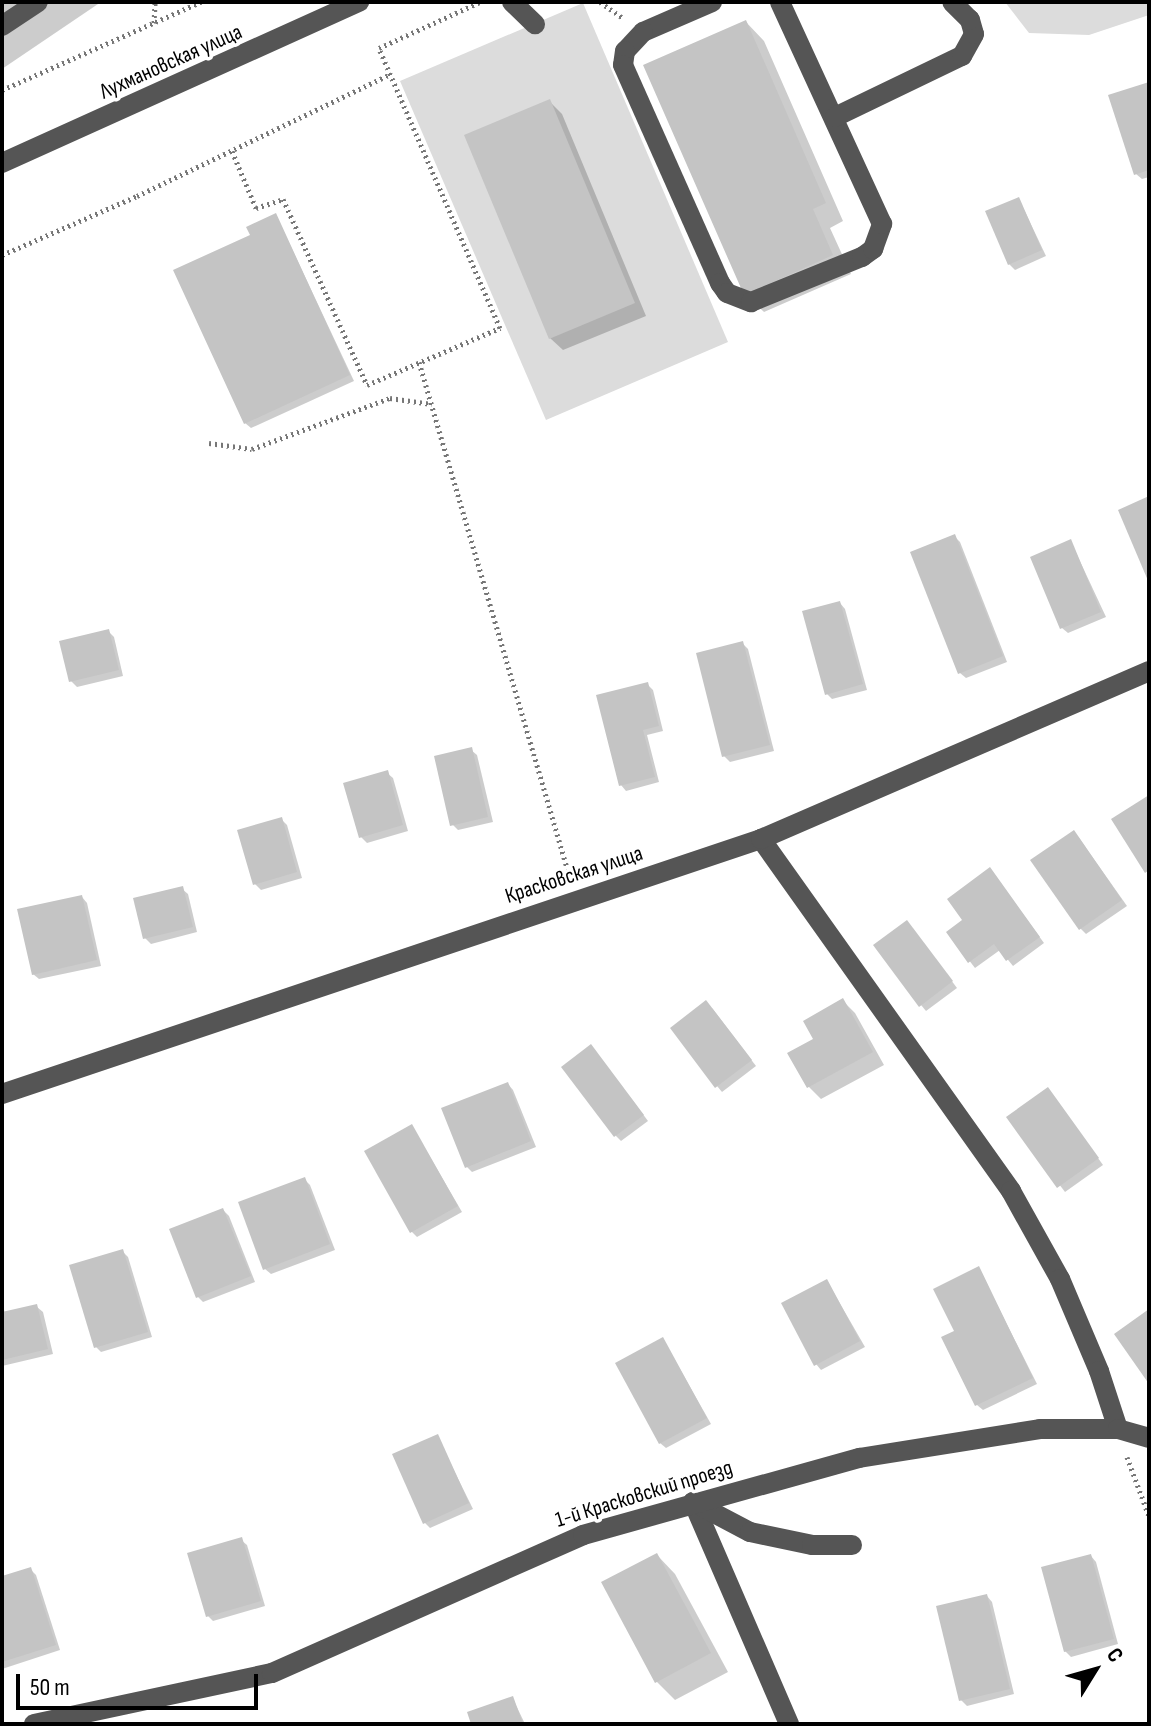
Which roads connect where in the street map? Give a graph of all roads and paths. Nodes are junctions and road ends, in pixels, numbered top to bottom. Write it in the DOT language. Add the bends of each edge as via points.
graph roads {
  1 [pos="38,2"];
  2 [pos="155,2"];
  3 [pos="201,2"];
  4 [pos="359,2"];
  5 [pos="480,2"];
  6 [pos="512,2"];
  7 [pos="712,2"];
  8 [pos="780,2"];
  9 [pos="952,2"];
  10 [pos="154,23"];
  11 [pos="535,24"];
  12 [pos="2,26"];
  13 [pos="391,74"];
  14 [pos="2,90"];
  15 [pos="835,117"];
  16 [pos="232,151"];
  17 [pos="2,163"];
  18 [pos="2,255"];
  19 [pos="419,362"];
  20 [pos="432,404"];
  21 [pos="209,443"];
  22 [pos="1149,671"];
  23 [pos="761,839"];
  24 [pos="570,879"];
  25 [pos="2,1094"];
  26 [pos="1118,1429"];
  27 [pos="1149,1438"];
  28 [pos="693,1502"];
  29 [pos="1149,1516"];
  30 [pos="852,1545"];
  31 [pos="34,1724"];
  32 [pos="789,1724"];
  1 -- 12 [label="street"];
  2 -- 10 [label="path"];
  3 -- 10 [label="path"];
  4 -- 17 [label="street, Лухмановская улица"];
  5 -- 13 [label="path" via="379,48"];
  6 -- 11 [label="street"];
  7 -- 15 [label="street" via="643,32 625,51 623,65 720,283 738,300 764,300 862,257 880,238 879,211"];
  8 -- 15 [label="street"];
  9 -- 15 [label="street" via="970,20 974,34 962,56"];
  10 -- 14 [label="path"];
  13 -- 16 [label="path"];
  13 -- 19 [label="path" via="500,328"];
  16 -- 18 [label="path"];
  16 -- 19 [label="path" via="256,208 283,199 367,385"];
  19 -- 20 [label="path"];
  20 -- 21 [label="path" via="390,398 252,449"];
  20 -- 24 [label="path"];
  22 -- 23 [label="street, Красковская улица"];
  23 -- 25 [label="street, Красковская улица"];
  23 -- 26 [label="street" via="1011,1191 1060,1279"];
  26 -- 27 [label="street, 1-й Красковский проезд"];
  26 -- 28 [label="street, 1-й Красковский проезд" via="1040,1429 859,1458"];
  26 -- 29 [label="path"];
  28 -- 30 [label="street" via="750,1532 812,1545"];
  28 -- 31 [label="street, 1-й Красковский проезд" via="583,1535 272,1673"];
  28 -- 32 [label="street"];
}
